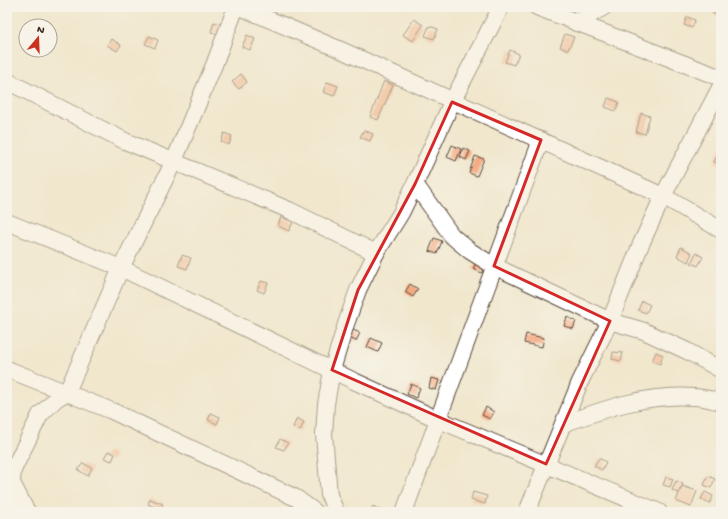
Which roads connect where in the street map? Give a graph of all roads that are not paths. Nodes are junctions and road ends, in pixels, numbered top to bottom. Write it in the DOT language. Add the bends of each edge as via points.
graph roads {
  1 [pos="236,7"];
  2 [pos="240,7"];
  3 [pos="501,7"];
  4 [pos="537,7"];
  5 [pos="604,7"];
  6 [pos="576,23"];
  7 [pos="721,78"];
  8 [pos="7,81"];
  9 [pos="721,86"];
  10 [pos="452,102"];
  11 [pos="542,140"];
  12 [pos="174,161"];
  13 [pos="415,184"];
  14 [pos="663,196"];
  15 [pos="7,222"];
  16 [pos="721,230"];
  17 [pos="376,253"];
  18 [pos="494,266"];
  19 [pos="121,268"];
  20 [pos="610,321"];
  21 [pos="7,369"];
  22 [pos="332,370"];
  23 [pos="721,370"];
  24 [pos="67,392"];
  25 [pos="721,402"];
  26 [pos="437,419"];
  27 [pos="563,424"];
  28 [pos="546,464"];
  29 [pos="7,507"];
  30 [pos="28,512"];
  31 [pos="315,512"];
  32 [pos="336,512"];
  33 [pos="404,512"];
  34 [pos="527,512"];
  35 [pos="659,512"];
  1 -- 12 [label="street"];
  2 -- 10 [label="street" via="341,50"];
  3 -- 10 [label="street"];
  4 -- 6 [label="street"];
  5 -- 6 [label="street"];
  6 -- 7 [label="street"];
  8 -- 12 [label="street" via="125,141"];
  9 -- 14 [label="street"];
  10 -- 11 [label="street"];
  10 -- 13 [label="street"];
  11 -- 14 [label="street"];
  11 -- 18 [label="street"];
  12 -- 17 [label="street" via="289,210"];
  12 -- 19 [label="street"];
  13 -- 17 [label="street" via="401,213"];
  13 -- 18 [label="street" via="452,236"];
  14 -- 16 [label="street"];
  14 -- 20 [label="street"];
  15 -- 19 [label="street"];
  17 -- 22 [label="street" via="358,290"];
  18 -- 20 [label="street"];
  18 -- 26 [label="street"];
  19 -- 22 [label="street"];
  19 -- 24 [label="street"];
  20 -- 23 [label="street" via="644,331"];
  20 -- 27 [label="street"];
  21 -- 24 [label="street"];
  22 -- 26 [label="street"];
  22 -- 32 [label="street" via="324,434 329,495"];
  24 -- 30 [label="street" via="40,415 14,470 12,483"];
  24 -- 31 [label="street" via="112,410 296,498"];
  25 -- 27 [label="street" via="694,397 654,398 605,409"];
  26 -- 28 [label="street"];
  26 -- 33 [label="street"];
  27 -- 28 [label="street"];
  28 -- 34 [label="street"];
  28 -- 35 [label="street"];
  29 -- 30 [label="street"];
}
